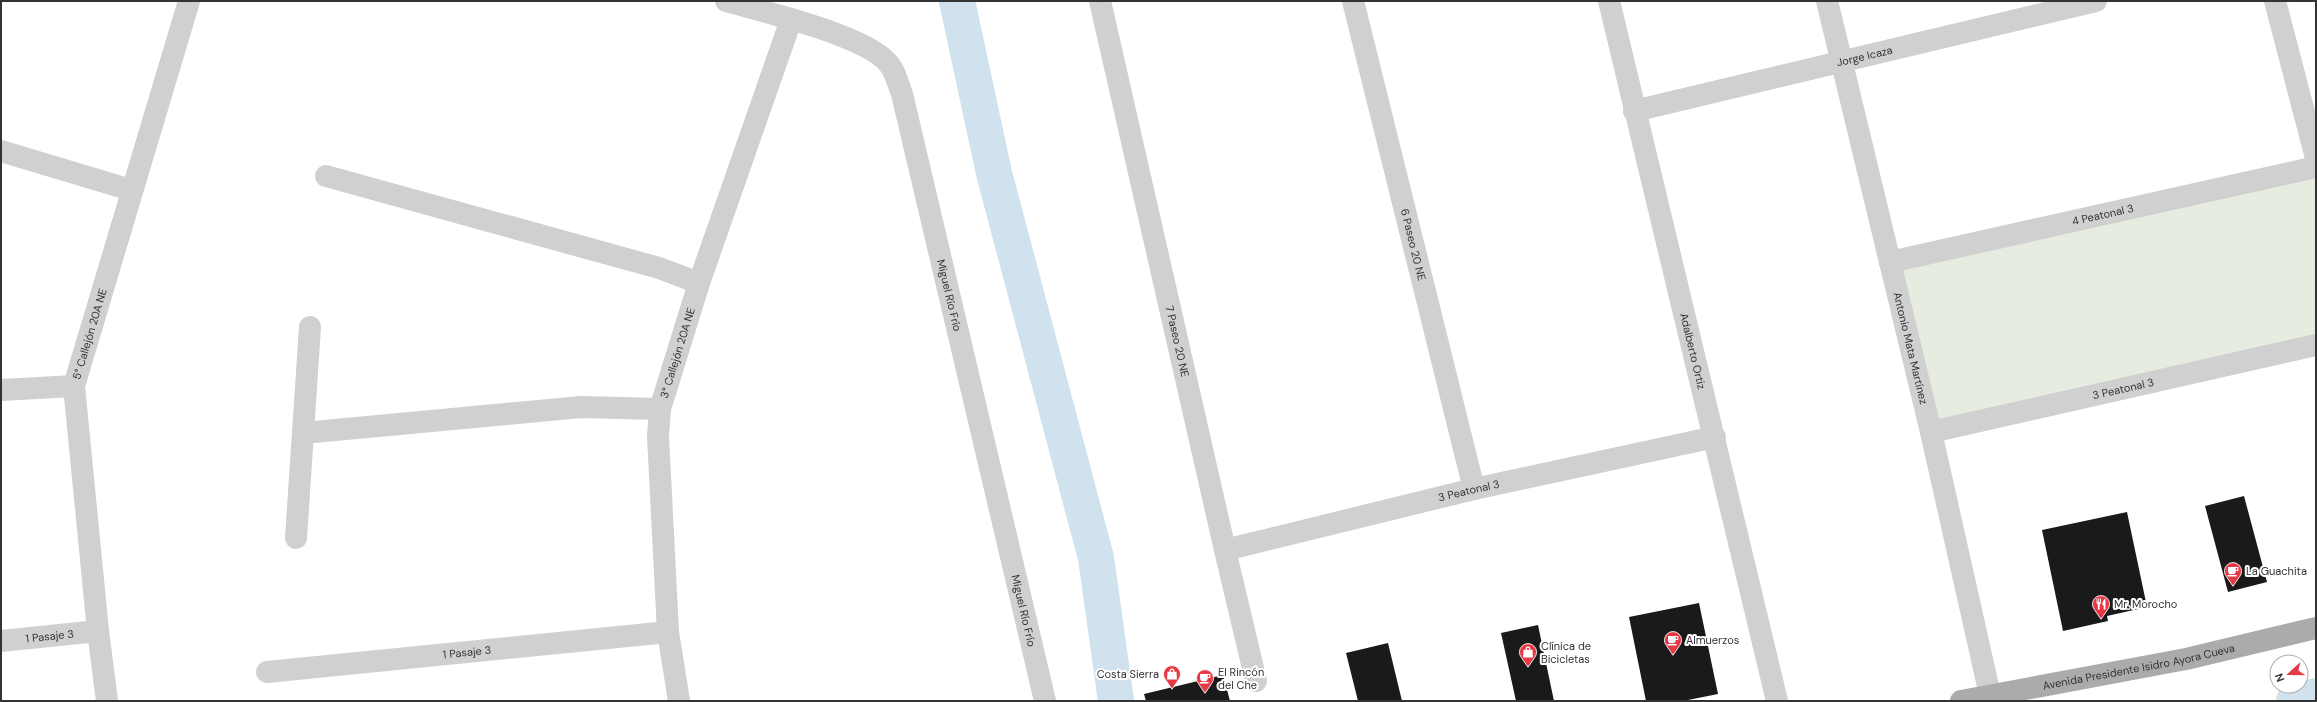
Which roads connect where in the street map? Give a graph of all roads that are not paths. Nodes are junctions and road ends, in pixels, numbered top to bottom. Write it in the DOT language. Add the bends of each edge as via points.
graph roads {
  1 [pos="189,1"];
  2 [pos="726,1"];
  3 [pos="1100,1"];
  4 [pos="1353,1"];
  5 [pos="1609,1"];
  6 [pos="1827,1"];
  7 [pos="2096,1"];
  8 [pos="2275,1"];
  9 [pos="791,20"];
  10 [pos="1843,63"];
  11 [pos="1634,111"];
  12 [pos="1,151"];
  13 [pos="2316,158"];
  14 [pos="2316,167"];
  15 [pos="326,176"];
  16 [pos="131,190"];
  17 [pos="1890,262"];
  18 [pos="699,283"];
  19 [pos="310,327"];
  20 [pos="2316,345"];
  21 [pos="74,386"];
  22 [pos="1,390"];
  23 [pos="660,408"];
  24 [pos="1931,432"];
  25 [pos="303,433"];
  26 [pos="1715,437"];
  27 [pos="1474,489"];
  28 [pos="296,538"];
  29 [pos="1225,550"];
  30 [pos="2316,628"];
  31 [pos="98,631"];
  32 [pos="668,632"];
  33 [pos="1,641"];
  34 [pos="267,672"];
  35 [pos="1256,681"];
  36 [pos="1990,695"];
  37 [pos="107,701"];
  38 [pos="679,701"];
  39 [pos="1044,701"];
  40 [pos="1777,701"];
  41 [pos="1961,701"];
  1 -- 16 [label="street, 5° Callejón 20A NE"];
  2 -- 9 [label="street, Miguel Río Frío"];
  3 -- 29 [label="street, 7 Paseo 20 NE"];
  4 -- 27 [label="street, 6 Paseo 20 NE"];
  5 -- 11 [label="street, Adalberto Ortiz"];
  6 -- 10 [label="street, Antonio Mata Martínez"];
  7 -- 10 [label="street, Jorge Icaza"];
  8 -- 13 [label="street"];
  9 -- 18 [label="street, 3° Callejón 20A NE"];
  9 -- 39 [label="street, Miguel Río Frío" via="866,45 889,63 902,94"];
  10 -- 11 [label="street, Jorge Icaza"];
  10 -- 17 [label="street, Antonio Mata Martínez"];
  11 -- 26 [label="street, Adalberto Ortiz"];
  12 -- 16 [label="street"];
  14 -- 17 [label="street, 4 Peatonal 3"];
  15 -- 18 [label="street" via="659,268"];
  16 -- 21 [label="street, 5° Callejón 20A NE"];
  17 -- 24 [label="street, Antonio Mata Martínez"];
  18 -- 23 [label="street, 3° Callejón 20A NE"];
  19 -- 25 [label="street"];
  20 -- 24 [label="street, 3 Peatonal 3"];
  21 -- 22 [label="street"];
  21 -- 31 [label="street, 5° Callejón 20A NE"];
  23 -- 25 [label="street" via="581,407"];
  23 -- 32 [label="street, 3° Callejón 20A NE" via="658,436"];
  24 -- 36 [label="street, Antonio Mata Martínez"];
  25 -- 28 [label="street"];
  26 -- 27 [label="street, 3 Peatonal 3"];
  26 -- 40 [label="street, Adalberto Ortiz"];
  27 -- 29 [label="street, 3 Peatonal 3"];
  29 -- 35 [label="street, 7 Paseo 20 NE"];
  30 -- 36 [label="main road, Avenida Presidente Isidro Ayora Cueva" via="2186,659"];
  31 -- 33 [label="street, 1 Pasaje 3"];
  31 -- 37 [label="street, 5° Callejón 20A NE"];
  32 -- 34 [label="street, 1 Pasaje 3"];
  32 -- 38 [label="street, 3° Callejón 20A NE"];
  36 -- 41 [label="main road, Avenida Presidente Isidro Ayora Cueva"];
}
